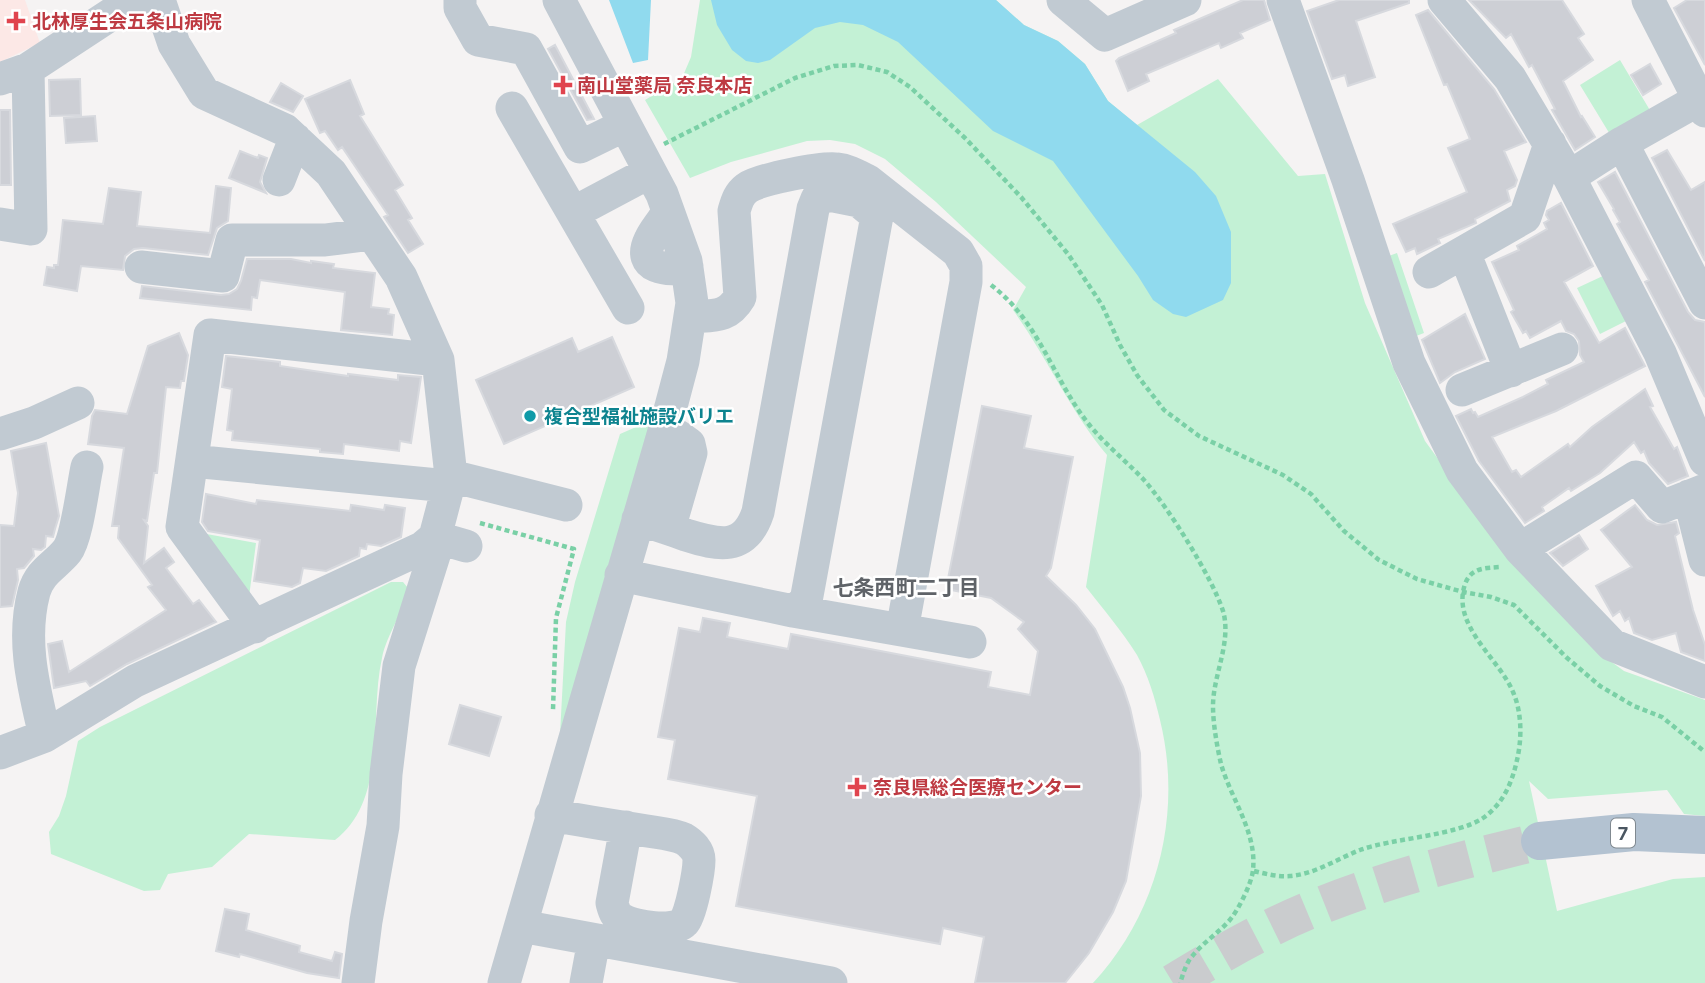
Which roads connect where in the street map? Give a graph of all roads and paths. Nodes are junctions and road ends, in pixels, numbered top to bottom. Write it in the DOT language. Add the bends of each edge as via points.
graph roads {
  1 [pos="133,0"];
  2 [pos="159,0"];
  3 [pos="460,0"];
  4 [pos="559,0"];
  5 [pos="1063,0"];
  6 [pos="1185,0"];
  7 [pos="1283,0"];
  8 [pos="1444,0"];
  9 [pos="1648,0"];
  10 [pos="14,74"];
  11 [pos="1702,106"];
  12 [pos="513,108"];
  13 [pos="625,125"];
  14 [pos="295,139"];
  15 [pos="1622,142"];
  16 [pos="1550,144"];
  17 [pos="646,164"];
  18 [pos="1569,177"];
  19 [pos="279,180"];
  20 [pos="573,213"];
  21 [pos="0,224"];
  22 [pos="372,234"];
  23 [pos="1464,252"];
  24 [pos="966,266"];
  25 [pos="141,267"];
  26 [pos="1429,272"];
  27 [pos="1705,303"];
  28 [pos="628,308"];
  29 [pos="690,317"];
  30 [pos="1562,349"];
  31 [pos="438,360"];
  32 [pos="1511,370"];
  33 [pos="1462,390"];
  34 [pos="78,403"];
  35 [pos="664,432"];
  36 [pos="0,434"];
  37 [pos="1705,460"];
  38 [pos="192,461"];
  39 [pos="87,467"];
  40 [pos="450,481"];
  41 [pos="1697,493"];
  42 [pos="566,505"];
  43 [pos="638,519"];
  44 [pos="669,529"];
  45 [pos="471,534"];
  46 [pos="435,537"];
  47 [pos="1528,557"];
  48 [pos="1705,560"];
  49 [pos="621,575"];
  50 [pos="1463,592"];
  51 [pos="793,611"];
  52 [pos="255,627"];
  53 [pos="902,630"];
  54 [pos="970,642"];
  55 [pos="1705,682"];
  56 [pos="553,713"];
  57 [pos="45,736"];
  58 [pos="1705,751"];
  59 [pos="0,753"];
  60 [pos="551,815"];
  61 [pos="626,828"];
  62 [pos="1705,835"];
  63 [pos="1540,841"];
  64 [pos="1254,871"];
  65 [pos="690,909"];
  66 [pos="521,926"];
  67 [pos="594,940"];
  68 [pos="765,975"];
  69 [pos="358,983"];
  70 [pos="504,983"];
  71 [pos="586,983"];
  72 [pos="831,983"];
  73 [pos="1180,983"];
  1 -- 10 [label="street"];
  2 -- 14 [label="street" via="174,44 204,93 285,130"];
  3 -- 13 [label="street" via="478,40 526,49 580,147"];
  4 -- 13 [label="street"];
  5 -- 6 [label="street" via="1105,36"];
  7 -- 47 [label="street" via="1409,363 1462,471"];
  8 -- 16 [label="street" via="1510,78"];
  9 -- 11 [label="street"];
  10 -- 21 [label="street" via="31,229"];
  11 -- 15 [label="street"];
  12 -- 20 [label="street"];
  13 -- 17 [label="street"];
  14 -- 19 [label="street"];
  14 -- 22 [label="street" via="331,173"];
  15 -- 18 [label="street"];
  15 -- 27 [label="street"];
  16 -- 18 [label="street"];
  16 -- 23 [label="street" via="1525,217"];
  17 -- 20 [label="street"];
  17 -- 29 [label="street" via="668,211 650,237 648,258 657,268 687,268"];
  17 -- 50 [label="path" via="795,78 834,66 858,65 887,72 965,138 1068,254 1102,305 1137,375 1164,410 1199,436 1283,475 1311,494 1344,531 1379,559 1417,579"];
  18 -- 37 [label="street" via="1660,353"];
  20 -- 28 [label="street"];
  22 -- 25 [label="street" via="324,240 232,240 223,276"];
  22 -- 31 [label="street" via="401,277"];
  23 -- 26 [label="street"];
  23 -- 32 [label="street"];
  24 -- 29 [label="street" via="958,252 868,181 837,169 820,170 759,182 737,198 740,297 733,310 724,314"];
  24 -- 53 [label="street"];
  24 -- 64 [label="path" via="1007,297 1032,327 1086,419 1146,482 1210,581 1223,614 1224,644 1213,705 1216,735 1222,765 1249,834"];
  29 -- 35 [label="street"];
  30 -- 32 [label="street"];
  31 -- 38 [label="street" via="210,335"];
  31 -- 40 [label="street"];
  32 -- 33 [label="street"];
  34 -- 36 [label="street"];
  35 -- 43 [label="street"];
  35 -- 44 [label="street" via="689,444 691,453"];
  38 -- 40 [label="street"];
  38 -- 52 [label="street" via="182,527"];
  39 -- 57 [label="street" via="68,550 43,574 34,591 29,662"];
  40 -- 42 [label="street"];
  40 -- 46 [label="street"];
  41 -- 47 [label="street" via="1662,507 1636,477"];
  41 -- 48 [label="street"];
  43 -- 44 [label="street"];
  43 -- 49 [label="street"];
  44 -- 51 [label="street" via="726,544 739,540 753,526 813,209 824,194 859,201 877,216 806,601"];
  45 -- 46 [label="street"];
  45 -- 56 [label="path" via="574,549 556,618"];
  46 -- 52 [label="street" via="422,548"];
  46 -- 69 [label="street" via="435,552 399,666 383,826"];
  47 -- 50 [label="path" via="1479,569 1466,581"];
  47 -- 55 [label="street" via="1612,645"];
  49 -- 51 [label="street"];
  49 -- 60 [label="street"];
  50 -- 58 [label="path" via="1514,605 1600,686 1662,717"];
  50 -- 64 [label="path" via="1470,625 1514,693 1520,717 1518,760 1502,801 1482,819 1363,849 1315,870 1291,876"];
  51 -- 53 [label="street"];
  52 -- 57 [label="street" via="135,681"];
  53 -- 54 [label="street"];
  57 -- 59 [label="street"];
  60 -- 61 [label="street"];
  60 -- 66 [label="street"];
  61 -- 65 [label="street" via="684,839 695,848 699,859"];
  61 -- 65 [label="street" via="612,903 615,913 623,920 664,929 677,928"];
  62 -- 63 [label="main road, 7" via="1634,832"];
  64 -- 73 [label="path" via="1229,922 1189,960"];
  65 -- 68 [label="street" via="700,923 706,947 737,957"];
  66 -- 67 [label="street"];
  66 -- 70 [label="street"];
  67 -- 68 [label="street"];
  67 -- 71 [label="street"];
  68 -- 72 [label="street"];
}
